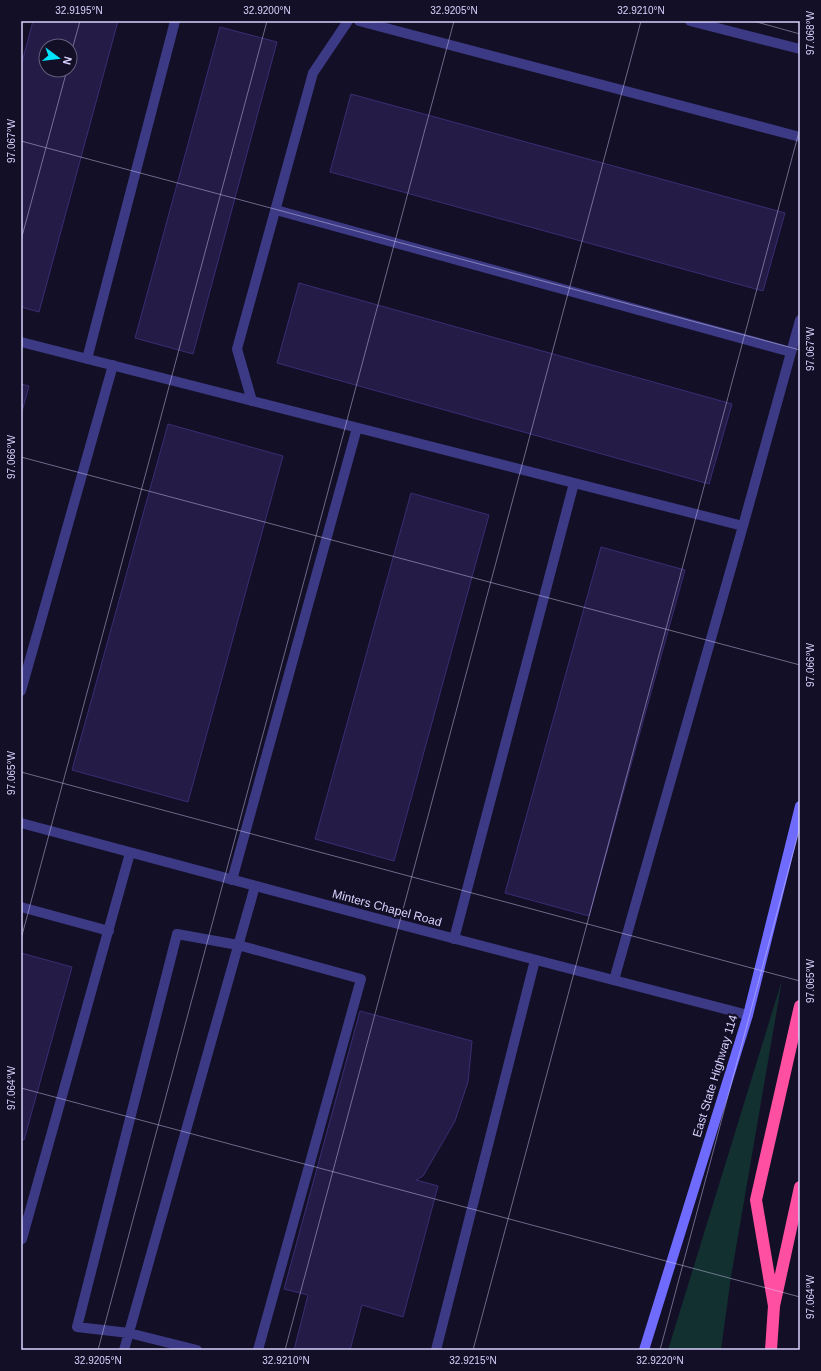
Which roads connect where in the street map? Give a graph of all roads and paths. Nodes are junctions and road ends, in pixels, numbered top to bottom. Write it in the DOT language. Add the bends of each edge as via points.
graph roads {
  1 [pos="175,21"];
  2 [pos="348,21"];
  3 [pos="359,21"];
  4 [pos="690,21"];
  5 [pos="800,49"];
  6 [pos="800,137"];
  7 [pos="276,210"];
  8 [pos="800,320"];
  9 [pos="21,342"];
  10 [pos="791,352"];
  11 [pos="87,359"];
  12 [pos="113,365"];
  13 [pos="252,401"];
  14 [pos="357,428"];
  15 [pos="574,483"];
  16 [pos="743,526"];
  17 [pos="21,691"];
  18 [pos="800,806"];
  19 [pos="21,823"];
  20 [pos="130,853"];
  21 [pos="232,880"];
  22 [pos="255,886"];
  23 [pos="21,907"];
  24 [pos="108,931"];
  25 [pos="454,938"];
  26 [pos="238,945"];
  27 [pos="535,960"];
  28 [pos="614,980"];
  29 [pos="800,1006"];
  30 [pos="748,1015"];
  31 [pos="800,1187"];
  32 [pos="21,1239"];
  33 [pos="774,1306"];
  34 [pos="129,1332"];
  35 [pos="124,1350"];
  36 [pos="197,1350"];
  37 [pos="258,1350"];
  38 [pos="436,1350"];
  39 [pos="644,1350"];
  40 [pos="771,1350"];
  1 -- 11 [label="street"];
  2 -- 7 [label="street" via="313,73"];
  3 -- 6 [label="street"];
  4 -- 5 [label="street"];
  7 -- 10 [label="street"];
  7 -- 13 [label="street" via="237,349"];
  8 -- 10 [label="street"];
  9 -- 11 [label="street"];
  10 -- 16 [label="street"];
  11 -- 12 [label="street"];
  12 -- 13 [label="street"];
  12 -- 17 [label="street"];
  13 -- 14 [label="street"];
  14 -- 15 [label="street"];
  14 -- 21 [label="street"];
  15 -- 16 [label="street"];
  15 -- 25 [label="street"];
  16 -- 28 [label="street"];
  18 -- 30 [label="main road, East State Highway 114"];
  19 -- 20 [label="street, Minters Chapel Road"];
  20 -- 21 [label="street, Minters Chapel Road"];
  20 -- 24 [label="street"];
  21 -- 22 [label="street, Minters Chapel Road"];
  22 -- 25 [label="street, Minters Chapel Road"];
  22 -- 26 [label="street"];
  23 -- 24 [label="street"];
  24 -- 32 [label="street"];
  25 -- 27 [label="street, Minters Chapel Road"];
  26 -- 34 [label="street"];
  26 -- 34 [label="street" via="177,934 77,1327"];
  26 -- 37 [label="street" via="361,979"];
  27 -- 28 [label="street, Minters Chapel Road"];
  27 -- 38 [label="street"];
  28 -- 30 [label="street, Minters Chapel Road"];
  29 -- 33 [label="highway" via="756,1200"];
  30 -- 39 [label="main road, East State Highway 114"];
  31 -- 33 [label="highway"];
  33 -- 40 [label="highway"];
  34 -- 35 [label="street"];
  34 -- 36 [label="street"];
}
